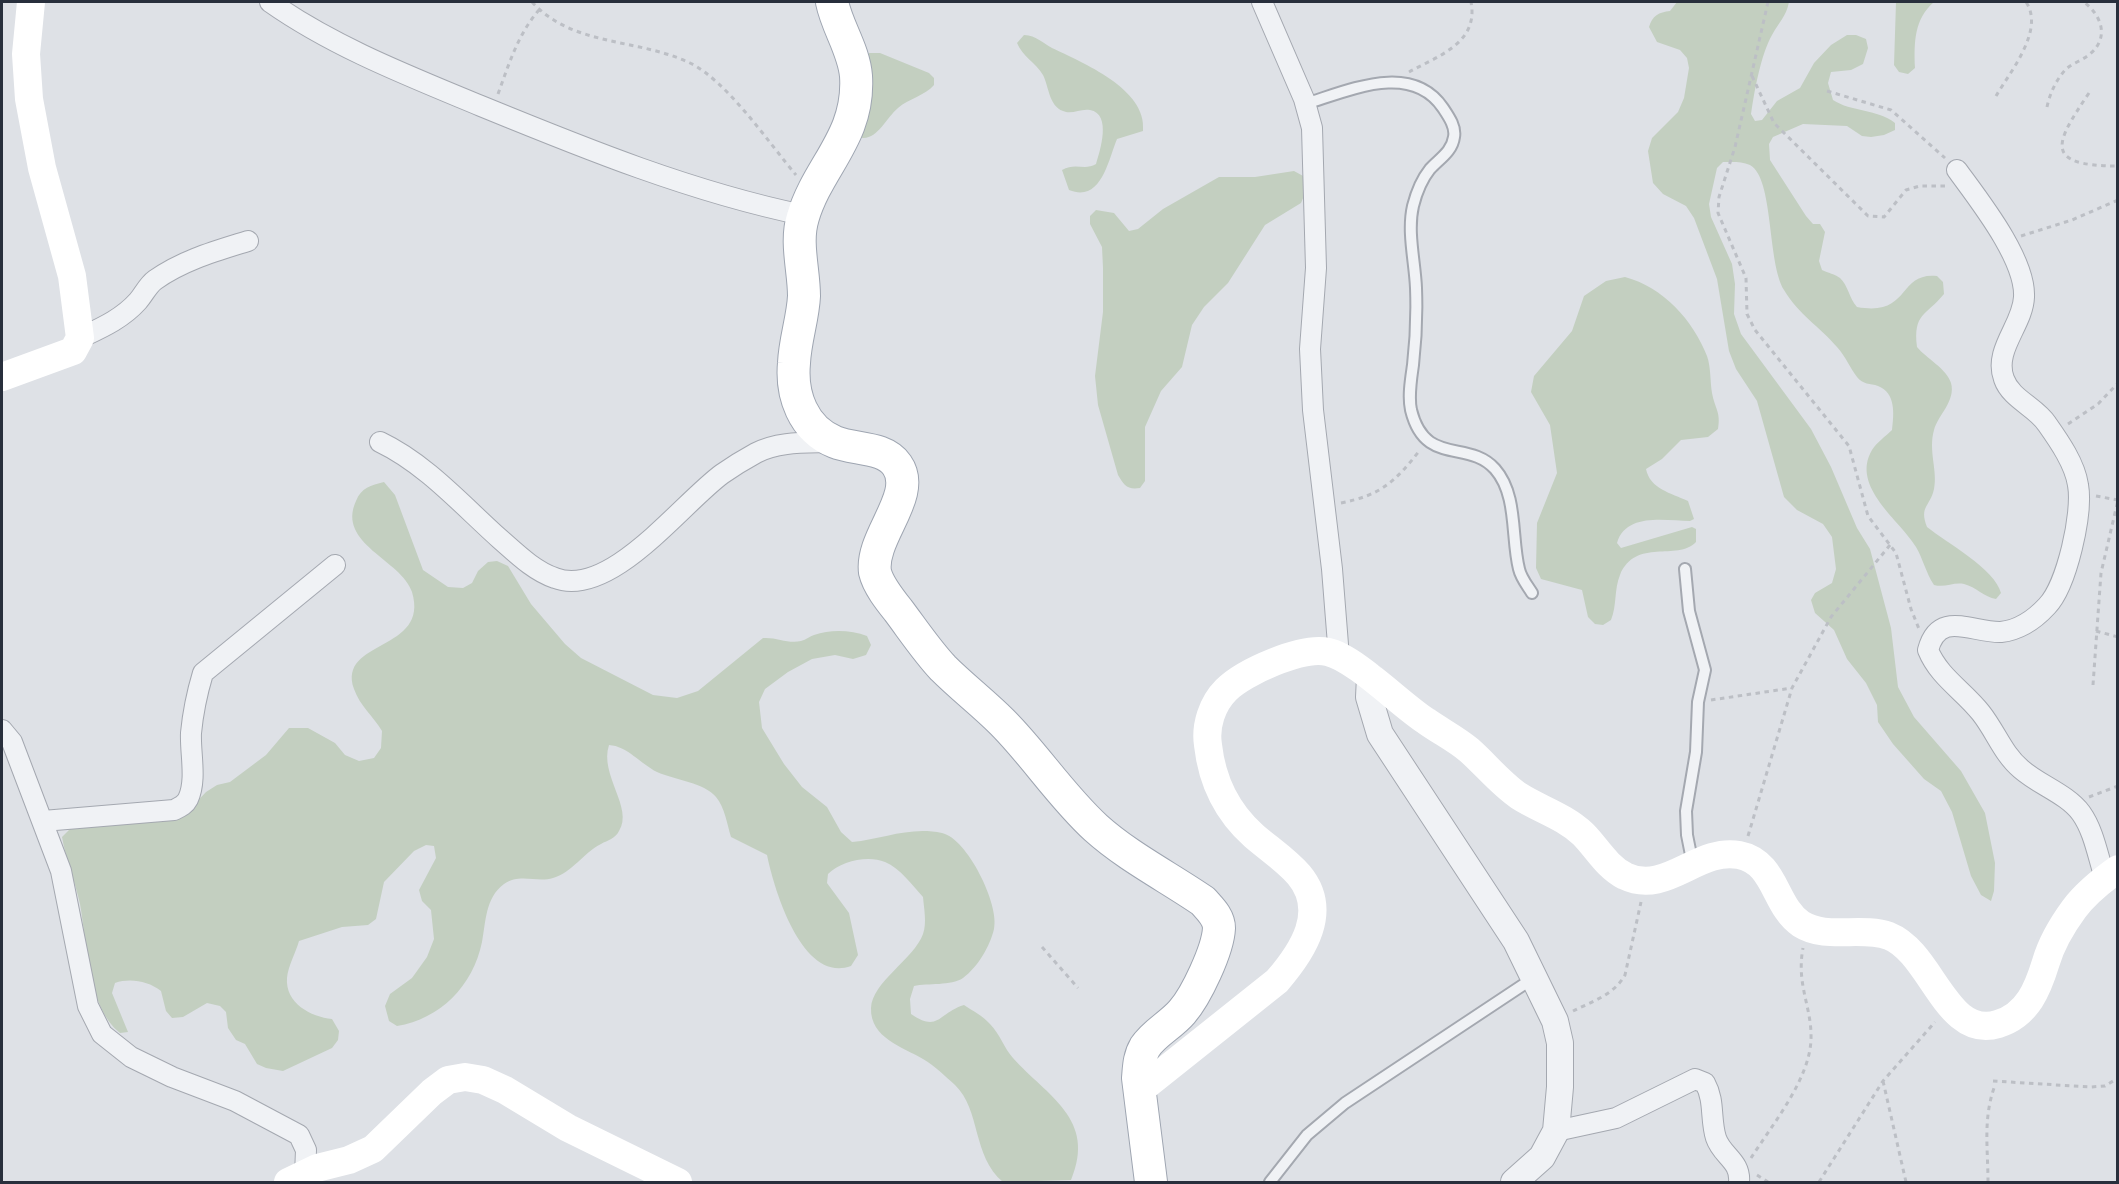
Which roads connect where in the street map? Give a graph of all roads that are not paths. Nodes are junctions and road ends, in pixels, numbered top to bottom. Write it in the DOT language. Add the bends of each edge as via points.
graph roads {
  1 [pos="31,2"];
  2 [pos="270,2"];
  3 [pos="832,2"];
  4 [pos="1262,2"];
  5 [pos="1305,104"];
  6 [pos="1961,176"];
  7 [pos="808,205"];
  8 [pos="248,241"];
  9 [pos="80,338"];
  10 [pos="2,377"];
  11 [pos="380,442"];
  12 [pos="835,442"];
  13 [pos="335,565"];
  14 [pos="1686,569"];
  15 [pos="1532,593"];
  16 [pos="1339,657"];
  17 [pos="1370,677"];
  18 [pos="2,733"];
  19 [pos="43,821"];
  20 [pos="1693,865"];
  21 [pos="2111,874"];
  22 [pos="1536,977"];
  23 [pos="1139,1091"];
  24 [pos="1556,1131"];
  25 [pos="1742,1175"];
  26 [pos="296,1178"];
  27 [pos="678,1182"];
  28 [pos="1151,1182"];
  29 [pos="1270,1182"];
  30 [pos="1514,1182"];
  1 -- 9 [label="main road" via="26,54 29,99 42,168 72,276"];
  2 -- 7 [label="street" via="361,54 492,111 705,192"];
  3 -- 7 [label="main road" via="856,76 854,110 842,144"];
  4 -- 5 [label="street"];
  5 -- 15 [label="lane" via="1404,82 1437,99 1453,127 1451,146 1429,170 1412,208 1416,334 1411,408 1427,440 1494,468 1509,500 1519,570"];
  5 -- 16 [label="street" via="1312,128 1316,216 1310,349 1313,410"];
  6 -- 21 [label="street" via="2018,267 2024,296 2001,362 2003,377 2008,388 2052,432 2075,472 2079,495 2064,574 2059,591 2048,605 2021,627 2004,632 1949,625 1939,629 1929,650 1943,674 1970,700 2010,758 2080,812"];
  7 -- 12 [label="main road" via="800,230 804,295 794,363 795,391 802,414 815,429"];
  8 -- 9 [label="street" via="171,270 153,282 114,321"];
  9 -- 10 [label="main road" via="73,351"];
  11 -- 12 [label="street" via="420,466 522,559 554,578 572,582 598,575 624,560 721,475 758,452 786,443"];
  12 -- 23 [label="main road" via="883,454 897,464 903,481 877,550 875,572 886,595 941,666 1001,722 1097,829 1203,901 1215,914 1219,928 1213,952 1181,1014 1144,1049 1139,1061"];
  13 -- 19 [label="street" via="203,673 195,698 191,735 191,786 182,807"];
  14 -- 20 [label="lane" via="1689,611 1705,670 1686,811"];
  16 -- 17 [label="main road"];
  16 -- 23 [label="main road" via="1328,652 1304,652 1276,662 1242,678 1224,692 1214,708 1206,731 1210,763 1220,794 1254,836 1300,876 1311,894 1313,912 1308,938 1277,981"];
  17 -- 20 [label="main road" via="1424,721 1465,746 1518,796 1544,807 1582,833 1626,877 1658,880"];
  17 -- 22 [label="street" via="1369,697 1380,734"];
  18 -- 19 [label="street" via="12,742"];
  19 -- 26 [label="street" via="61,871 88,1006 102,1034 131,1057 235,1101 299,1135 306,1150"];
  20 -- 21 [label="main road" via="1713,856 1742,855 1767,872 1787,911 1808,928 1870,932 1900,942 1922,963 1947,1006 1977,1025 1996,1025 2031,1001 2042,981 2046,961 2073,911"];
  22 -- 24 [label="street" via="1555,1020 1560,1043"];
  22 -- 29 [label="lane" via="1346,1103 1306,1135"];
  23 -- 28 [label="main road"];
  24 -- 25 [label="street" via="1624,1115 1695,1079 1705,1083 1710,1093 1716,1139"];
  24 -- 30 [label="street" via="1542,1157"];
  26 -- 27 [label="main road" via="373,1149 432,1092 448,1080 465,1077 505,1090 568,1128"];
}
